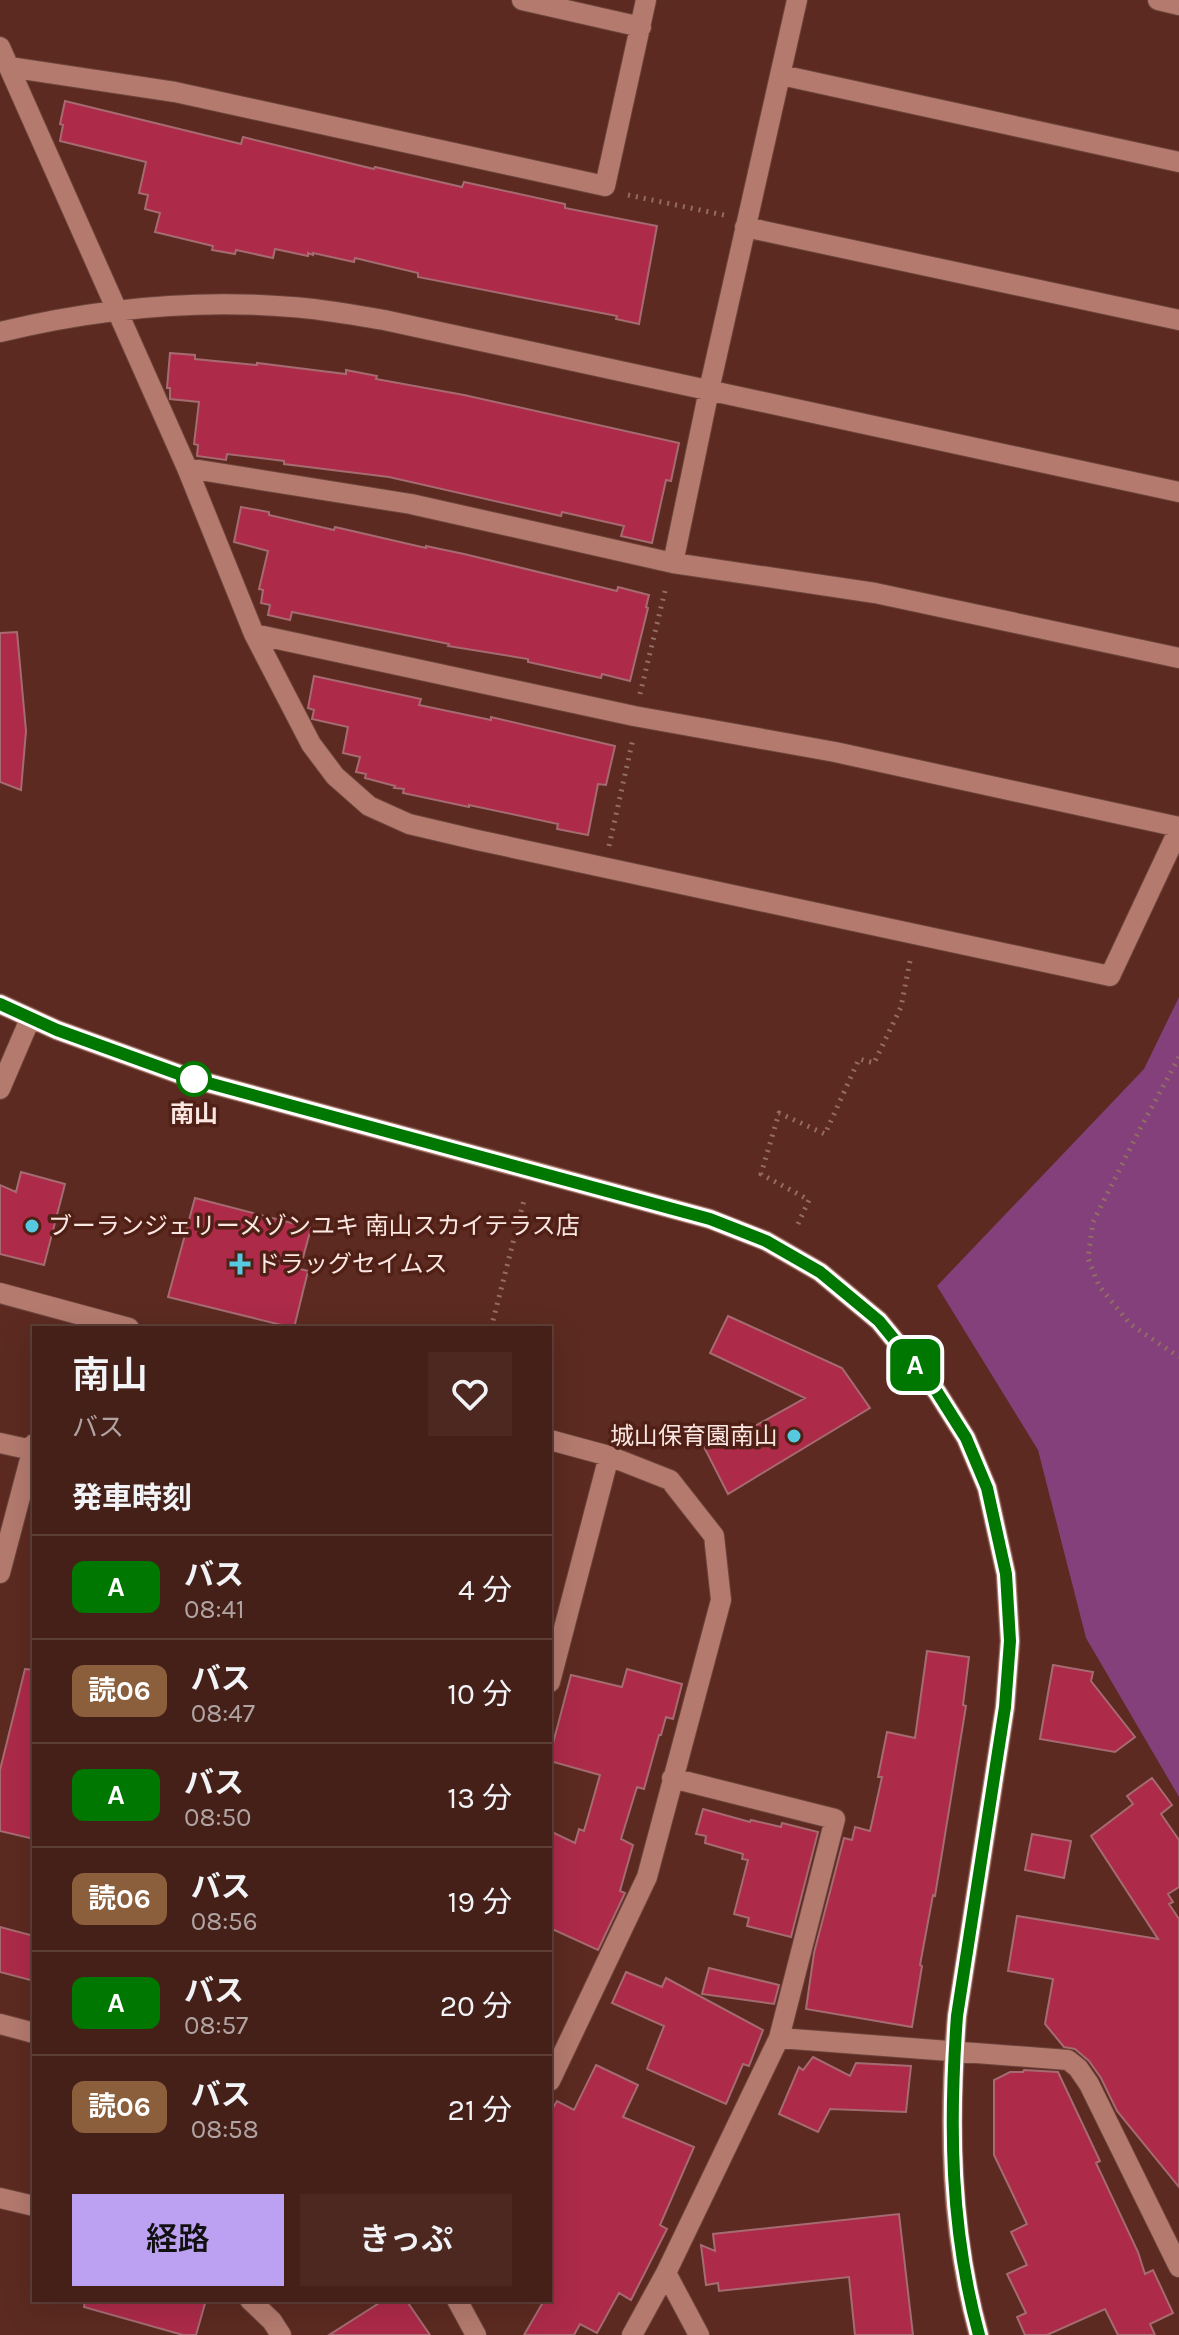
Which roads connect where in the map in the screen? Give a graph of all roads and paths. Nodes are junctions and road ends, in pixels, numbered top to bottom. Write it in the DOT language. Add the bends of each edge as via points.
graph roads {
  1 [pos="522,0"];
  2 [pos="646,0"];
  3 [pos="797,0"];
  4 [pos="1158,0"];
  5 [pos="1179,5"];
  6 [pos="641,27"];
  7 [pos="0,47"];
  8 [pos="9,67"];
  9 [pos="781,75"];
  10 [pos="1179,162"];
  11 [pos="605,186"];
  12 [pos="745,227"];
  13 [pos="117,311"];
  14 [pos="1179,320"];
  15 [pos="0,332"];
  16 [pos="709,390"];
  17 [pos="187,468"];
  18 [pos="1179,492"];
  19 [pos="673,563"];
  20 [pos="254,634"];
  21 [pos="1179,658"];
  22 [pos="646,673"];
  23 [pos="633,737"];
  24 [pos="1179,828"];
  25 [pos="605,867"];
  26 [pos="913,935"];
  27 [pos="0,1004"];
  28 [pos="30,1019"];
  29 [pos="1179,1057"];
  30 [pos="0,1089"];
  31 [pos="524,1200"];
  32 [pos="798,1224"];
  33 [pos="0,1293"];
  34 [pos="67,1320"];
  35 [pos="114,1326"];
  36 [pos="492,1326"];
  37 [pos="1179,1357"];
  38 [pos="552,1441"];
  39 [pos="0,1443"];
  40 [pos="32,1447"];
  41 [pos="32,1451"];
  42 [pos="609,1456"];
  43 [pos="0,1573"];
  44 [pos="552,1674"];
  45 [pos="672,1778"];
  46 [pos="0,2024"];
  47 [pos="32,2032"];
  48 [pos="779,2038"];
  49 [pos="954,2052"];
  50 [pos="552,2077"];
  51 [pos="0,2198"];
  52 [pos="32,2206"];
  53 [pos="1179,2267"];
  54 [pos="666,2273"];
  55 [pos="252,2302"];
  56 [pos="458,2302"];
  57 [pos="281,2335"];
  58 [pos="476,2335"];
  59 [pos="632,2335"];
  60 [pos="699,2335"];
  61 [pos="979,2335"];
  1 -- 6 [label="street"];
  2 -- 6 [label="street"];
  3 -- 9 [label="street"];
  4 -- 5 [label="street"];
  6 -- 11 [label="street"];
  7 -- 8 [label="street"];
  8 -- 11 [label="street" via="175,92"];
  8 -- 13 [label="street"];
  9 -- 10 [label="street"];
  9 -- 12 [label="street"];
  11 -- 12 [label="path" via="728,216"];
  12 -- 14 [label="street"];
  12 -- 16 [label="street"];
  13 -- 15 [label="street"];
  13 -- 16 [label="street" via="214,305 308,309 384,320"];
  13 -- 17 [label="street"];
  16 -- 18 [label="street"];
  16 -- 19 [label="street"];
  17 -- 19 [label="street" via="411,504"];
  17 -- 20 [label="street"];
  19 -- 21 [label="street" via="875,593"];
  19 -- 22 [label="path"];
  20 -- 24 [label="street"];
  20 -- 25 [label="street" via="311,744 335,776 369,806 409,824"];
  23 -- 25 [label="path"];
  24 -- 26 [label="street" via="1110,976"];
  25 -- 26 [label="street"];
  26 -- 32 [label="path" via="901,1007 874,1063 859,1059 825,1134 779,1113 761,1174 809,1200"];
  27 -- 28 [label="street"];
  28 -- 30 [label="street"];
  28 -- 49 [label="street" via="190,1078 710,1219 766,1241 820,1272 879,1321 937,1392 966,1438 987,1488 1006,1574 1010,1641 1005,1707"];
  29 -- 37 [label="path" via="1093,1222 1088,1258 1099,1286 1130,1324"];
  31 -- 36 [label="path"];
  33 -- 34 [label="street"];
  34 -- 35 [label="street"];
  38 -- 42 [label="street"];
  39 -- 40 [label="street"];
  41 -- 43 [label="street"];
  42 -- 44 [label="street"];
  42 -- 45 [label="street" via="670,1480 714,1536 721,1600"];
  45 -- 48 [label="street" via="835,1819"];
  45 -- 50 [label="street" via="647,1877"];
  46 -- 47 [label="street"];
  48 -- 49 [label="street"];
  48 -- 54 [label="street"];
  49 -- 53 [label="street" via="1068,2060 1078,2068"];
  49 -- 61 [label="street" via="952,2167 958,2234"];
  51 -- 52 [label="street"];
  54 -- 59 [label="street"];
  54 -- 60 [label="street"];
  55 -- 57 [label="street"];
  56 -- 58 [label="street"];
}
